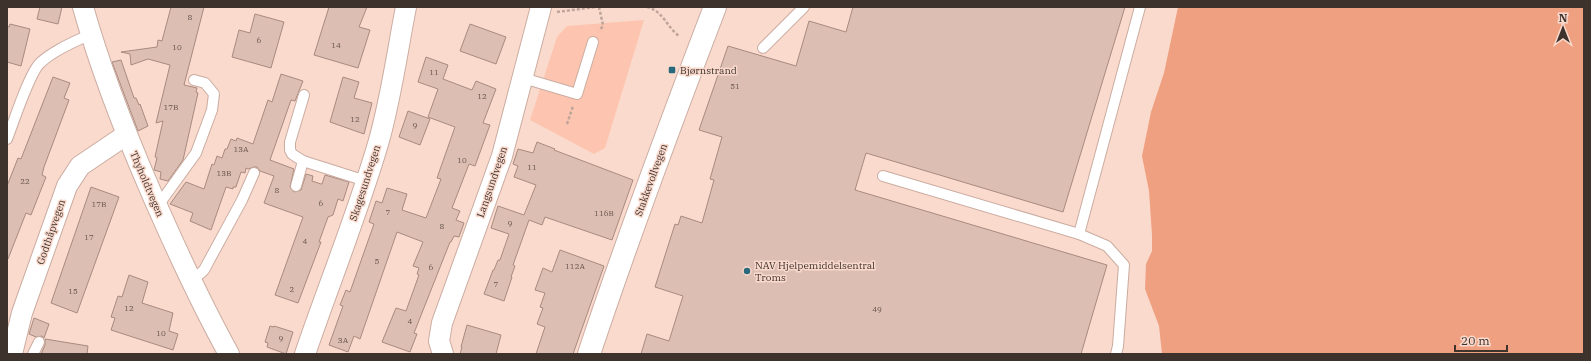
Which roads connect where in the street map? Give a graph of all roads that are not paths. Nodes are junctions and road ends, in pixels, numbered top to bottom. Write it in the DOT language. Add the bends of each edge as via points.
graph roads {
  1 [pos="83,7"];
  2 [pos="406,7"];
  3 [pos="715,7"];
  4 [pos="804,7"];
  5 [pos="1140,7"];
  6 [pos="540,10"];
  7 [pos="91,34"];
  8 [pos="593,42"];
  9 [pos="763,48"];
  10 [pos="523,78"];
  11 [pos="194,80"];
  12 [pos="304,95"];
  13 [pos="126,135"];
  14 [pos="7,139"];
  15 [pos="303,161"];
  16 [pos="254,173"];
  17 [pos="883,176"];
  18 [pos="366,181"];
  19 [pos="296,186"];
  20 [pos="157,207"];
  21 [pos="1078,234"];
  22 [pos="192,282"];
  23 [pos="39,342"];
  24 [pos="12,354"];
  25 [pos="33,354"];
  26 [pos="229,354"];
  27 [pos="305,354"];
  28 [pos="442,354"];
  29 [pos="589,354"];
  30 [pos="1116,354"];
  1 -- 7 [label="street, Thyholdtvegen"];
  2 -- 18 [label="street, Skagesundvegen" via="388,103"];
  3 -- 29 [label="street, Stakkevollvegen"];
  4 -- 9 [label="lane"];
  5 -- 21 [label="lane"];
  6 -- 10 [label="street, Langsundvegen"];
  7 -- 13 [label="street, Thyholdtvegen"];
  7 -- 14 [label="lane" via="40,64 29,82"];
  8 -- 10 [label="lane" via="577,94"];
  10 -- 28 [label="street, Langsundvegen" via="502,156 442,323 439,341"];
  11 -- 20 [label="lane" via="205,83 214,94 212,110 196,153"];
  12 -- 15 [label="lane" via="289,145 292,154"];
  13 -- 20 [label="street, Thyholdtvegen"];
  13 -- 24 [label="street, Godthåpvegen" via="80,166 67,186 22,313"];
  15 -- 18 [label="lane"];
  15 -- 19 [label="lane"];
  16 -- 22 [label="lane" via="204,270"];
  17 -- 21 [label="lane"];
  18 -- 27 [label="street, Skagesundvegen"];
  20 -- 22 [label="street, Thyholdtvegen"];
  21 -- 30 [label="lane" via="1107,246 1124,265"];
  22 -- 26 [label="street, Thyholdtvegen"];
  23 -- 25 [label="lane"];
}
